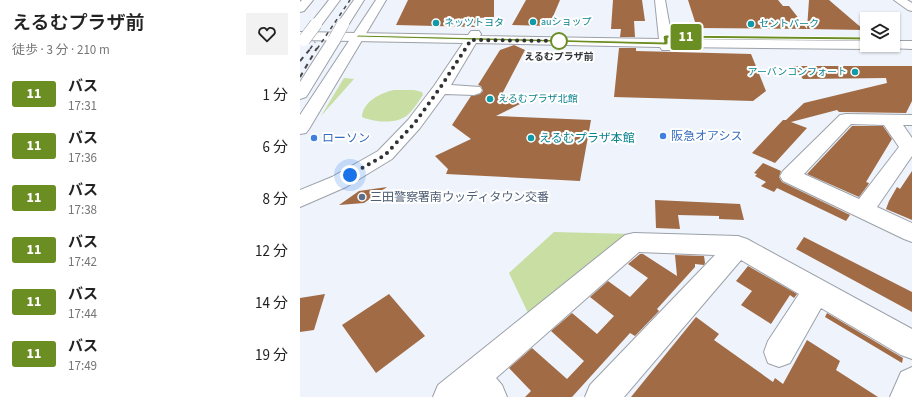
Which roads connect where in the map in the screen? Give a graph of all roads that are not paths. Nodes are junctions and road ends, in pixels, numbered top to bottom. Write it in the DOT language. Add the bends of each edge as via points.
graph roads {
  1 [pos="308,0"];
  2 [pos="359,0"];
  3 [pos="381,0"];
  4 [pos="660,0"];
  5 [pos="898,0"];
  6 [pos="334,1"];
  7 [pos="912,8"];
  8 [pos="300,9"];
  9 [pos="359,34"];
  10 [pos="301,37"];
  11 [pos="473,37"];
  12 [pos="860,38"];
  13 [pos="900,38"];
  14 [pos="912,38"];
  15 [pos="666,42"];
  16 [pos="860,45"];
  17 [pos="900,45"];
  18 [pos="912,45"];
  19 [pos="440,88"];
  20 [pos="474,90"];
  21 [pos="300,94"];
  22 [pos="889,119"];
  23 [pos="912,120"];
  24 [pos="300,129"];
  25 [pos="300,199"];
  26 [pos="863,210"];
  27 [pos="912,233"];
  28 [pos="738,246"];
  29 [pos="816,290"];
  30 [pos="912,345"];
  31 [pos="780,352"];
  32 [pos="912,383"];
  33 [pos="482,387"];
  34 [pos="450,397"];
  35 [pos="602,397"];
  36 [pos="907,397"];
  1 -- 8 [label="street"];
  2 -- 21 [label="street, bridge"];
  3 -- 9 [label="street"];
  4 -- 15 [label="street"];
  5 -- 7 [label="street"];
  6 -- 10 [label="street, bridge" via="316,24"];
  9 -- 10 [label="street"];
  9 -- 11 [label="street"];
  9 -- 24 [label="street"];
  11 -- 15 [label="street"];
  11 -- 19 [label="street"];
  12 -- 15 [label="street"];
  13 -- 14 [label="street"];
  15 -- 16 [label="street"];
  17 -- 18 [label="street"];
  19 -- 20 [label="street"];
  19 -- 25 [label="street" via="414,124 385,155 339,182"];
  22 -- 23 [label="street"];
  22 -- 26 [label="street" via="909,147"];
  22 -- 26 [label="street" via="846,119 790,176"];
  26 -- 27 [label="street"];
  28 -- 29 [label="street"];
  28 -- 33 [label="street" via="634,242"];
  28 -- 35 [label="street"];
  29 -- 30 [label="street"];
  29 -- 31 [label="street"];
  32 -- 36 [label="street"];
  33 -- 34 [label="street"];
}
